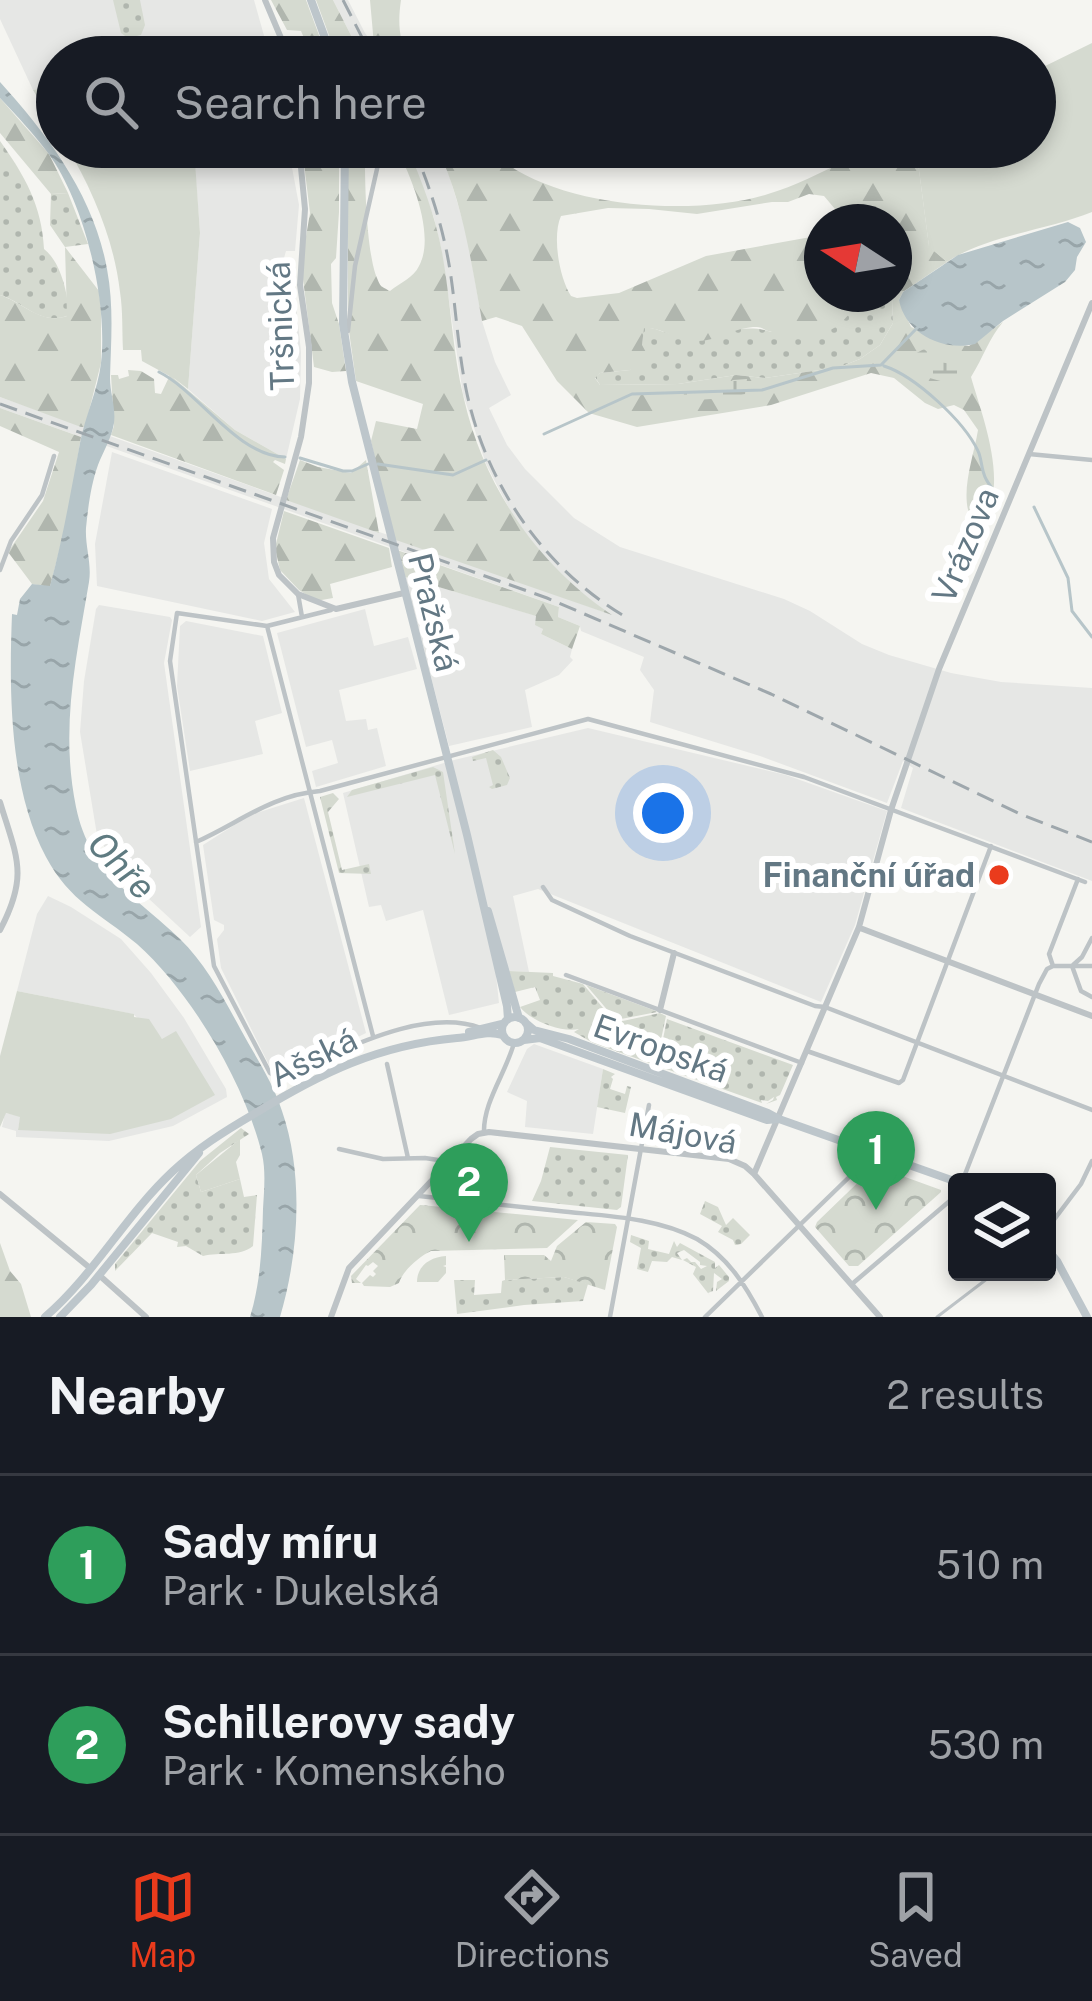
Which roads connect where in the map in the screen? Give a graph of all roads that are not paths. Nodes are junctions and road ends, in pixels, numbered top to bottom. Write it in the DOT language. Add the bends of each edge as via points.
graph roads {
  1 [pos="265,0"];
  2 [pos="311,0"];
  3 [pos="280,36"];
  4 [pos="324,36"];
  5 [pos="302,168"];
  6 [pos="345,168"];
  7 [pos="376,168"];
  8 [pos="1092,303"];
  9 [pos="346,349"];
  10 [pos="1029,454"];
  11 [pos="54,456"];
  12 [pos="1092,460"];
  13 [pos="0,571"];
  14 [pos="404,593"];
  15 [pos="298,594"];
  16 [pos="336,609"];
  17 [pos="302,616"];
  18 [pos="267,626"];
  19 [pos="446,755"];
  20 [pos="310,792"];
  21 [pos="0,802"];
  22 [pos="891,810"];
  23 [pos="196,842"];
  24 [pos="991,846"];
  25 [pos="479,887"];
  26 [pos="543,887"];
  27 [pos="859,927"];
  28 [pos="0,930"];
  29 [pos="1092,938"];
  30 [pos="674,953"];
  31 [pos="949,962"];
  32 [pos="1053,965"];
  33 [pos="1072,966"];
  34 [pos="1092,966"];
  35 [pos="566,975"];
  36 [pos="1036,993"];
  37 [pos="1092,998"];
  38 [pos="825,1007"];
  39 [pos="661,1010"];
  40 [pos="1092,1016"];
  41 [pos="506,1021"];
  42 [pos="523,1021"];
  43 [pos="481,1028"];
  44 [pos="502,1035"];
  45 [pos="374,1036"];
  46 [pos="448,1038"];
  47 [pos="519,1041"];
  48 [pos="917,1043"];
  49 [pos="807,1051"];
  50 [pos="802,1063"];
  51 [pos="387,1064"];
  52 [pos="1004,1077"];
  53 [pos="649,1105"];
  54 [pos="1092,1110"];
  55 [pos="778,1119"];
  56 [pos="484,1132"];
  57 [pos="852,1145"];
  58 [pos="640,1148"];
  59 [pos="339,1149"];
  60 [pos="874,1153"];
  61 [pos="408,1158"];
  62 [pos="1092,1161"];
  63 [pos="451,1162"];
  64 [pos="858,1170"];
  65 [pos="963,1173"];
  66 [pos="754,1174"];
  67 [pos="948,1181"];
  68 [pos="0,1194"];
  69 [pos="419,1196"];
  70 [pos="948,1202"];
  71 [pos="1056,1217"];
  72 [pos="627,1218"];
  73 [pos="799,1228"];
  74 [pos="1056,1260"];
  75 [pos="95,1272"];
  76 [pos="742,1280"];
  77 [pos="984,1281"];
  78 [pos="852,1284"];
  79 [pos="45,1317"];
  80 [pos="60,1317"];
  81 [pos="146,1317"];
  82 [pos="331,1317"];
  83 [pos="610,1317"];
  84 [pos="705,1317"];
  85 [pos="761,1317"];
  86 [pos="880,1317"];
  87 [pos="937,1317"];
  88 [pos="1087,1317"];
  1 -- 3 [label="street"];
  2 -- 4 [label="main road"];
  5 -- 15 [label="street, Tršnická" via="309,382 272,548 277,571"];
  6 -- 9 [label="main road, Pražská"];
  7 -- 9 [label="street, Pražská"];
  8 -- 10 [label="street, Vrázova"];
  9 -- 14 [label="main road, Pražská"];
  10 -- 12 [label="street"];
  10 -- 22 [label="street, Vrázova" via="939,668"];
  11 -- 13 [label="street"];
  14 -- 16 [label="street"];
  14 -- 19 [label="main road, Pražská"];
  15 -- 16 [label="street"];
  15 -- 17 [label="street"];
  16 -- 17 [label="street"];
  17 -- 18 [label="street"];
  18 -- 20 [label="street"];
  18 -- 23 [label="street" via="177,613 170,661"];
  19 -- 20 [label="street"];
  19 -- 22 [label="street" via="589,719 786,771"];
  19 -- 25 [label="main road, Pražská"];
  20 -- 23 [label="street" via="258,807"];
  20 -- 45 [label="street"];
  21 -- 28 [label="street" via="18,884"];
  22 -- 24 [label="street"];
  22 -- 27 [label="street, Vrázova"];
  23 -- 45 [label="street" via="214,966 274,1077"];
  24 -- 31 [label="street"];
  24 -- 32 [label="street" via="1082,880 1049,954"];
  25 -- 41 [label="main road, Pražská"];
  25 -- 42 [label="main road, Pražská"];
  26 -- 30 [label="street" via="562,906"];
  27 -- 31 [label="street"];
  27 -- 38 [label="street, Vrázova"];
  29 -- 33 [label="street"];
  30 -- 38 [label="street"];
  30 -- 39 [label="street"];
  31 -- 36 [label="street"];
  31 -- 48 [label="street"];
  32 -- 33 [label="street"];
  32 -- 36 [label="street"];
  33 -- 34 [label="street"];
  33 -- 37 [label="street"];
  35 -- 39 [label="street"];
  36 -- 40 [label="street"];
  36 -- 52 [label="street"];
  38 -- 48 [label="street"];
  38 -- 49 [label="street, Vrázova"];
  39 -- 50 [label="street"];
  41 -- 42 [label="main road, Ašská"];
  41 -- 43 [label="main road, Ašská"];
  41 -- 44 [label="main road, Pražská"];
  42 -- 47 [label="main road" via="528,1032"];
  42 -- 55 [label="main road, Evropská"];
  43 -- 45 [label="street" via="435,1024"];
  43 -- 46 [label="main road, Ašská"];
  44 -- 46 [label="main road, Ašská"];
  44 -- 47 [label="main road"];
  46 -- 75 [label="main road, Ašská" via="326,1072 208,1143 167,1176"];
  47 -- 55 [label="main road, Evropská" via="540,1038"];
  47 -- 56 [label="street"];
  48 -- 49 [label="street" via="899,1083"];
  48 -- 52 [label="street"];
  49 -- 50 [label="street, Vrázova"];
  50 -- 55 [label="street, Vrázova"];
  51 -- 61 [label="street"];
  52 -- 54 [label="street"];
  52 -- 65 [label="street"];
  53 -- 58 [label="street"];
  55 -- 57 [label="main road, Evropská"];
  55 -- 66 [label="street, Vrázova"];
  56 -- 58 [label="street, Májová"];
  56 -- 63 [label="street"];
  57 -- 60 [label="main road, Evropská"];
  57 -- 64 [label="street"];
  58 -- 66 [label="street, Májová" via="729,1159"];
  58 -- 72 [label="street"];
  59 -- 61 [label="street"];
  60 -- 64 [label="street"];
  60 -- 67 [label="main road, Evropská"];
  61 -- 63 [label="street"];
  62 -- 71 [label="street"];
  63 -- 69 [label="street"];
  64 -- 73 [label="street"];
  66 -- 73 [label="street, Májová"];
  68 -- 75 [label="street"];
  69 -- 72 [label="street"];
  69 -- 82 [label="street" via="349,1268"];
  70 -- 78 [label="street"];
  72 -- 76 [label="street" via="694,1238"];
  72 -- 83 [label="street"];
  73 -- 76 [label="street"];
  73 -- 78 [label="street, Májová"];
  74 -- 88 [label="main road"];
  75 -- 79 [label="main road, Ašská"];
  75 -- 80 [label="main road, Ašská"];
  75 -- 81 [label="street"];
  76 -- 84 [label="street"];
  76 -- 85 [label="street"];
  77 -- 87 [label="street"];
  78 -- 86 [label="street, Májová"];
}
